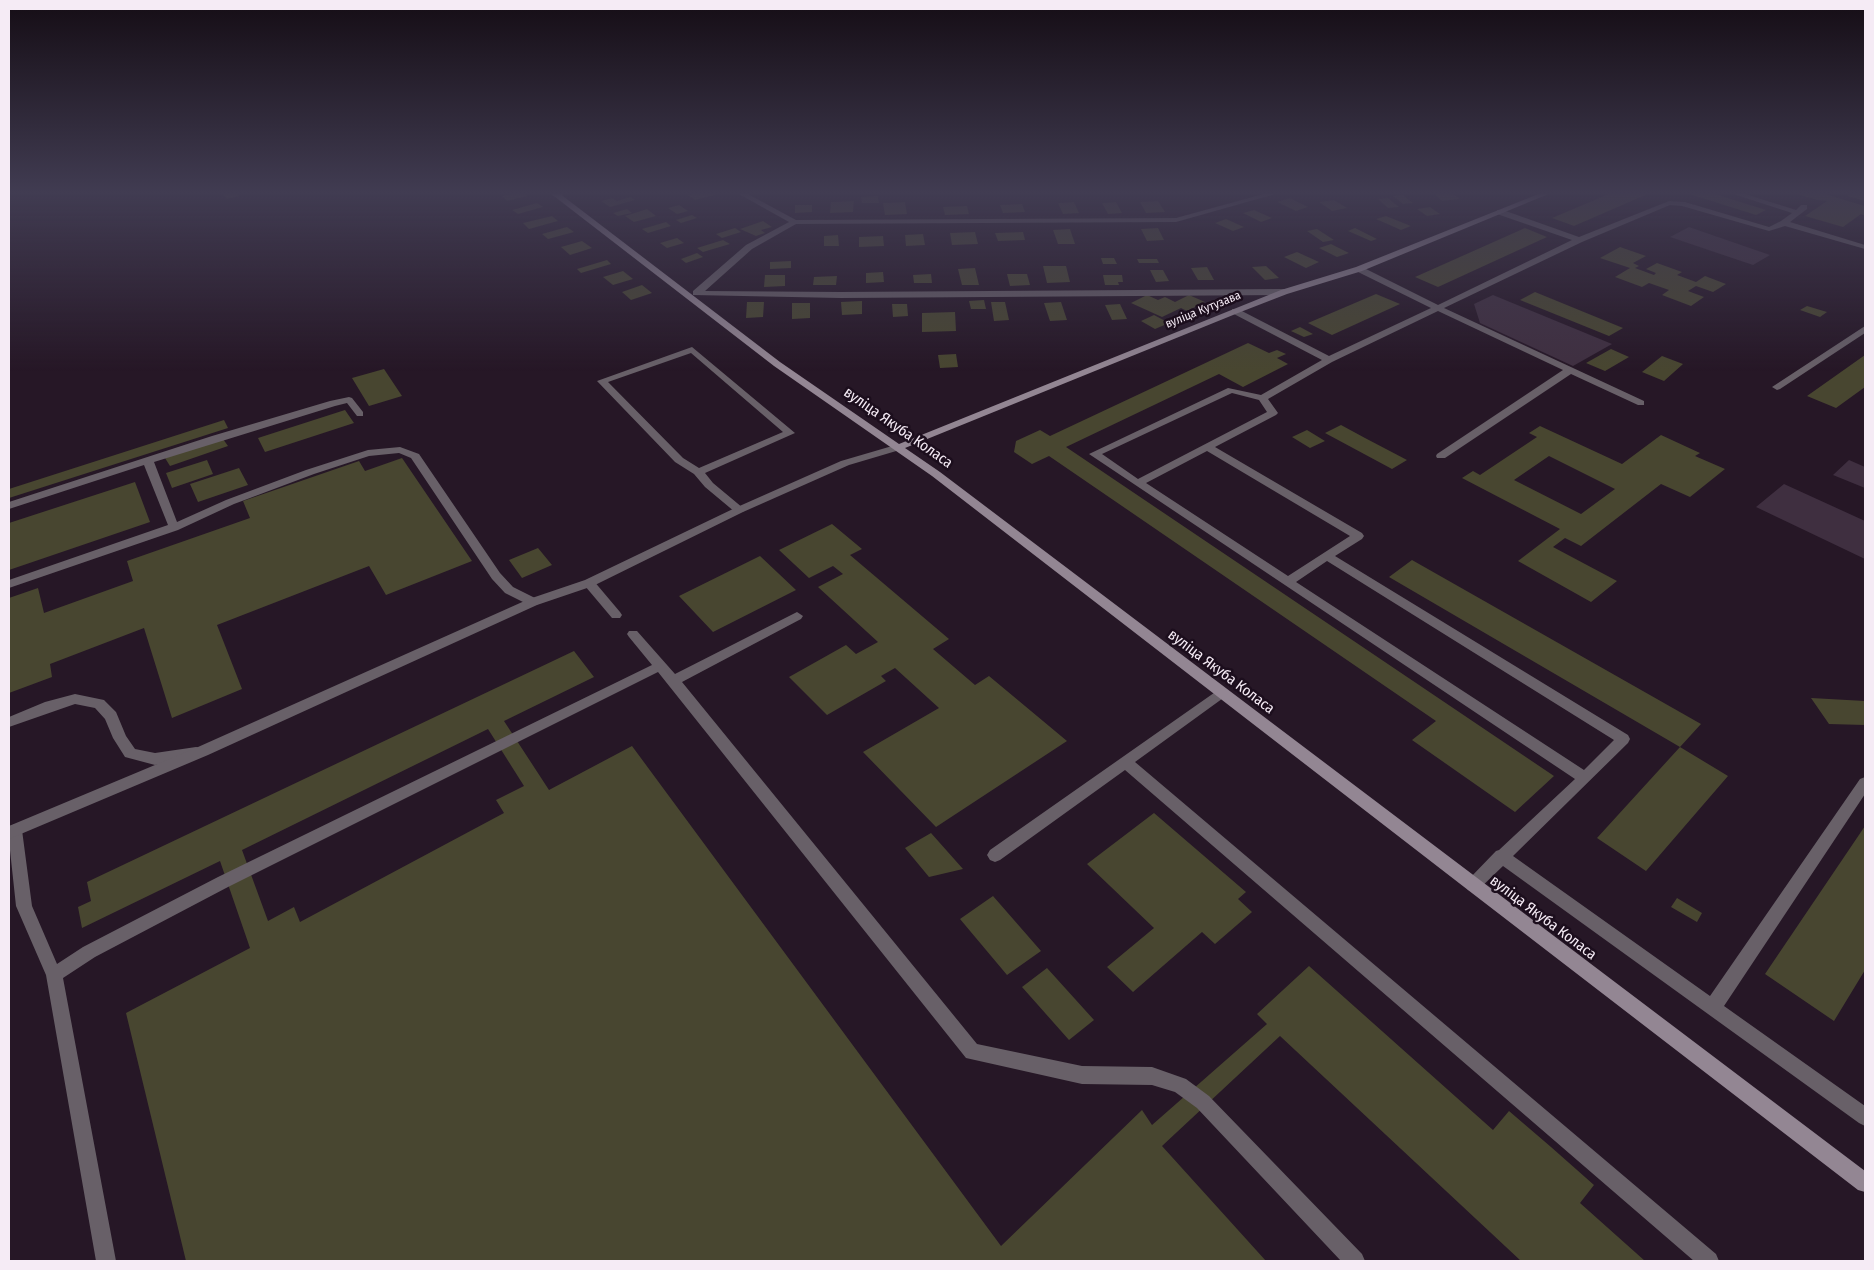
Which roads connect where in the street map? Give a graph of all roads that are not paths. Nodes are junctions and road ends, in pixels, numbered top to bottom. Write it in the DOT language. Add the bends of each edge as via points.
graph roads {
  1 [pos="637,252"];
  2 [pos="743,252"];
  3 [pos="1401,252"];
  4 [pos="1554,252"];
  5 [pos="1360,269"];
  6 [pos="1284,292"];
  7 [pos="693,293"];
  8 [pos="1438,308"];
  9 [pos="1235,311"];
  10 [pos="1865,329"];
  11 [pos="1329,360"];
  12 [pos="1570,370"];
  13 [pos="1777,387"];
  14 [pos="1262,398"];
  15 [pos="1640,403"];
  16 [pos="360,414"];
  17 [pos="899,447"];
  18 [pos="1208,447"];
  19 [pos="1441,456"];
  20 [pos="148,461"];
  21 [pos="698,472"];
  22 [pos="1138,483"];
  23 [pos="9,506"];
  24 [pos="740,510"];
  25 [pos="174,527"];
  26 [pos="1327,556"];
  27 [pos="1288,582"];
  28 [pos="588,583"];
  29 [pos="9,584"];
  30 [pos="534,602"];
  31 [pos="616,615"];
  32 [pos="797,616"];
  33 [pos="633,634"];
  34 [pos="660,666"];
  35 [pos="673,681"];
  36 [pos="1221,693"];
  37 [pos="9,722"];
  38 [pos="204,750"];
  39 [pos="1126,762"];
  40 [pos="1585,778"];
  41 [pos="1865,783"];
  42 [pos="12,832"];
  43 [pos="994,855"];
  44 [pos="1501,856"];
  45 [pos="1472,885"];
  46 [pos="54,975"];
  47 [pos="1713,1007"];
  48 [pos="1865,1117"];
  49 [pos="1865,1183"];
  50 [pos="106,1261"];
  51 [pos="1355,1261"];
  52 [pos="1709,1261"];
  1 -- 7 [label="main road, вуліца Якуба Коласа"];
  2 -- 7 [label="street"];
  3 -- 5 [label="main road, вуліца Кутузава"];
  4 -- 8 [label="street"];
  5 -- 6 [label="main road, вуліца Кутузава"];
  5 -- 8 [label="street"];
  6 -- 7 [label="street"];
  6 -- 9 [label="main road, вуліца Кутузава"];
  7 -- 17 [label="main road, вуліца Якуба Коласа" via="777,364"];
  8 -- 11 [label="street"];
  8 -- 12 [label="street"];
  9 -- 11 [label="street"];
  9 -- 17 [label="main road, вуліца Кутузава"];
  10 -- 13 [label="street"];
  11 -- 14 [label="street"];
  12 -- 15 [label="street"];
  12 -- 19 [label="street"];
  14 -- 18 [label="street" via="1273,413"];
  14 -- 22 [label="street" via="1231,390 1094,454"];
  16 -- 20 [label="street" via="349,400 334,403"];
  17 -- 24 [label="street" via="845,463"];
  17 -- 36 [label="main road, вуліца Якуба Коласа"];
  18 -- 22 [label="street"];
  18 -- 26 [label="street" via="1358,536"];
  20 -- 23 [label="street"];
  20 -- 25 [label="street"];
  21 -- 21 [label="street" via="790,433 692,350 602,380 679,460"];
  21 -- 24 [label="street"];
  22 -- 27 [label="street"];
  24 -- 28 [label="street"];
  25 -- 29 [label="street"];
  25 -- 30 [label="street" via="310,472 368,453 400,450 415,456 496,576 509,590"];
  26 -- 27 [label="street"];
  26 -- 40 [label="street" via="1623,740"];
  27 -- 40 [label="street"];
  28 -- 30 [label="street"];
  28 -- 31 [label="street"];
  30 -- 38 [label="street"];
  32 -- 35 [label="street"];
  33 -- 34 [label="street"];
  34 -- 35 [label="street"];
  34 -- 46 [label="street" via="223,882 89,952"];
  35 -- 51 [label="street" via="972,1052 1082,1075 1152,1076 1180,1085 1203,1102"];
  36 -- 39 [label="street"];
  36 -- 45 [label="main road, вуліца Якуба Коласа"];
  37 -- 38 [label="street" via="75,699 99,704 111,716 130,753 155,759"];
  38 -- 42 [label="street"];
  39 -- 43 [label="street"];
  39 -- 52 [label="street"];
  40 -- 44 [label="street"];
  41 -- 47 [label="street"];
  42 -- 46 [label="street" via="24,906"];
  44 -- 45 [label="street"];
  44 -- 47 [label="street"];
  45 -- 49 [label="main road, вуліца Якуба Коласа"];
  46 -- 50 [label="street"];
  47 -- 48 [label="street"];
}
